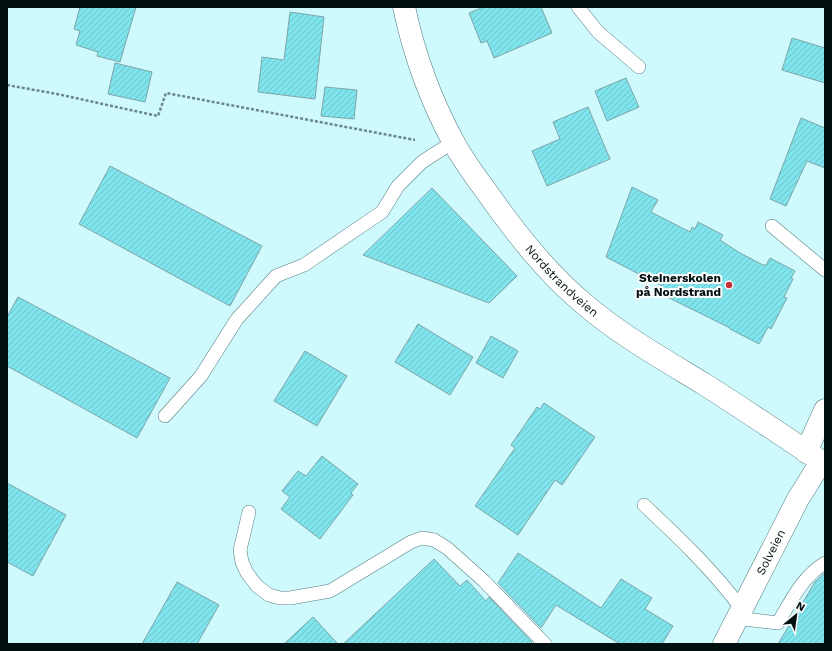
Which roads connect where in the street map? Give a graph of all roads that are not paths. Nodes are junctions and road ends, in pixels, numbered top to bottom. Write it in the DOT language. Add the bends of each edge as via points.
graph roads {
  1 [pos="404,7"];
  2 [pos="578,7"];
  3 [pos="639,67"];
  4 [pos="453,142"];
  5 [pos="772,226"];
  6 [pos="825,270"];
  7 [pos="825,410"];
  8 [pos="165,416"];
  9 [pos="818,459"];
  10 [pos="644,505"];
  11 [pos="249,512"];
  12 [pos="825,563"];
  13 [pos="739,613"];
  14 [pos="545,644"];
  15 [pos="724,644"];
  1 -- 4 [label="main road, Nordstrandveien" via="420,62"];
  2 -- 3 [label="lane" via="598,32"];
  4 -- 8 [label="lane" via="422,162 398,186 382,212 304,265 276,276 237,319 201,376"];
  4 -- 9 [label="main road, Nordstrandveien" via="512,228 541,263 583,303 630,338"];
  5 -- 6 [label="lane"];
  7 -- 9 [label="main road, Solveien"];
  9 -- 13 [label="main road, Solveien"];
  10 -- 13 [label="lane" via="717,578"];
  11 -- 14 [label="lane" via="240,550 242,562 257,586 269,595 290,598 330,591 411,542 422,538 434,540 484,580"];
  12 -- 13 [label="lane" via="807,578 796,592 778,623"];
  13 -- 15 [label="main road, Solveien"];
}
